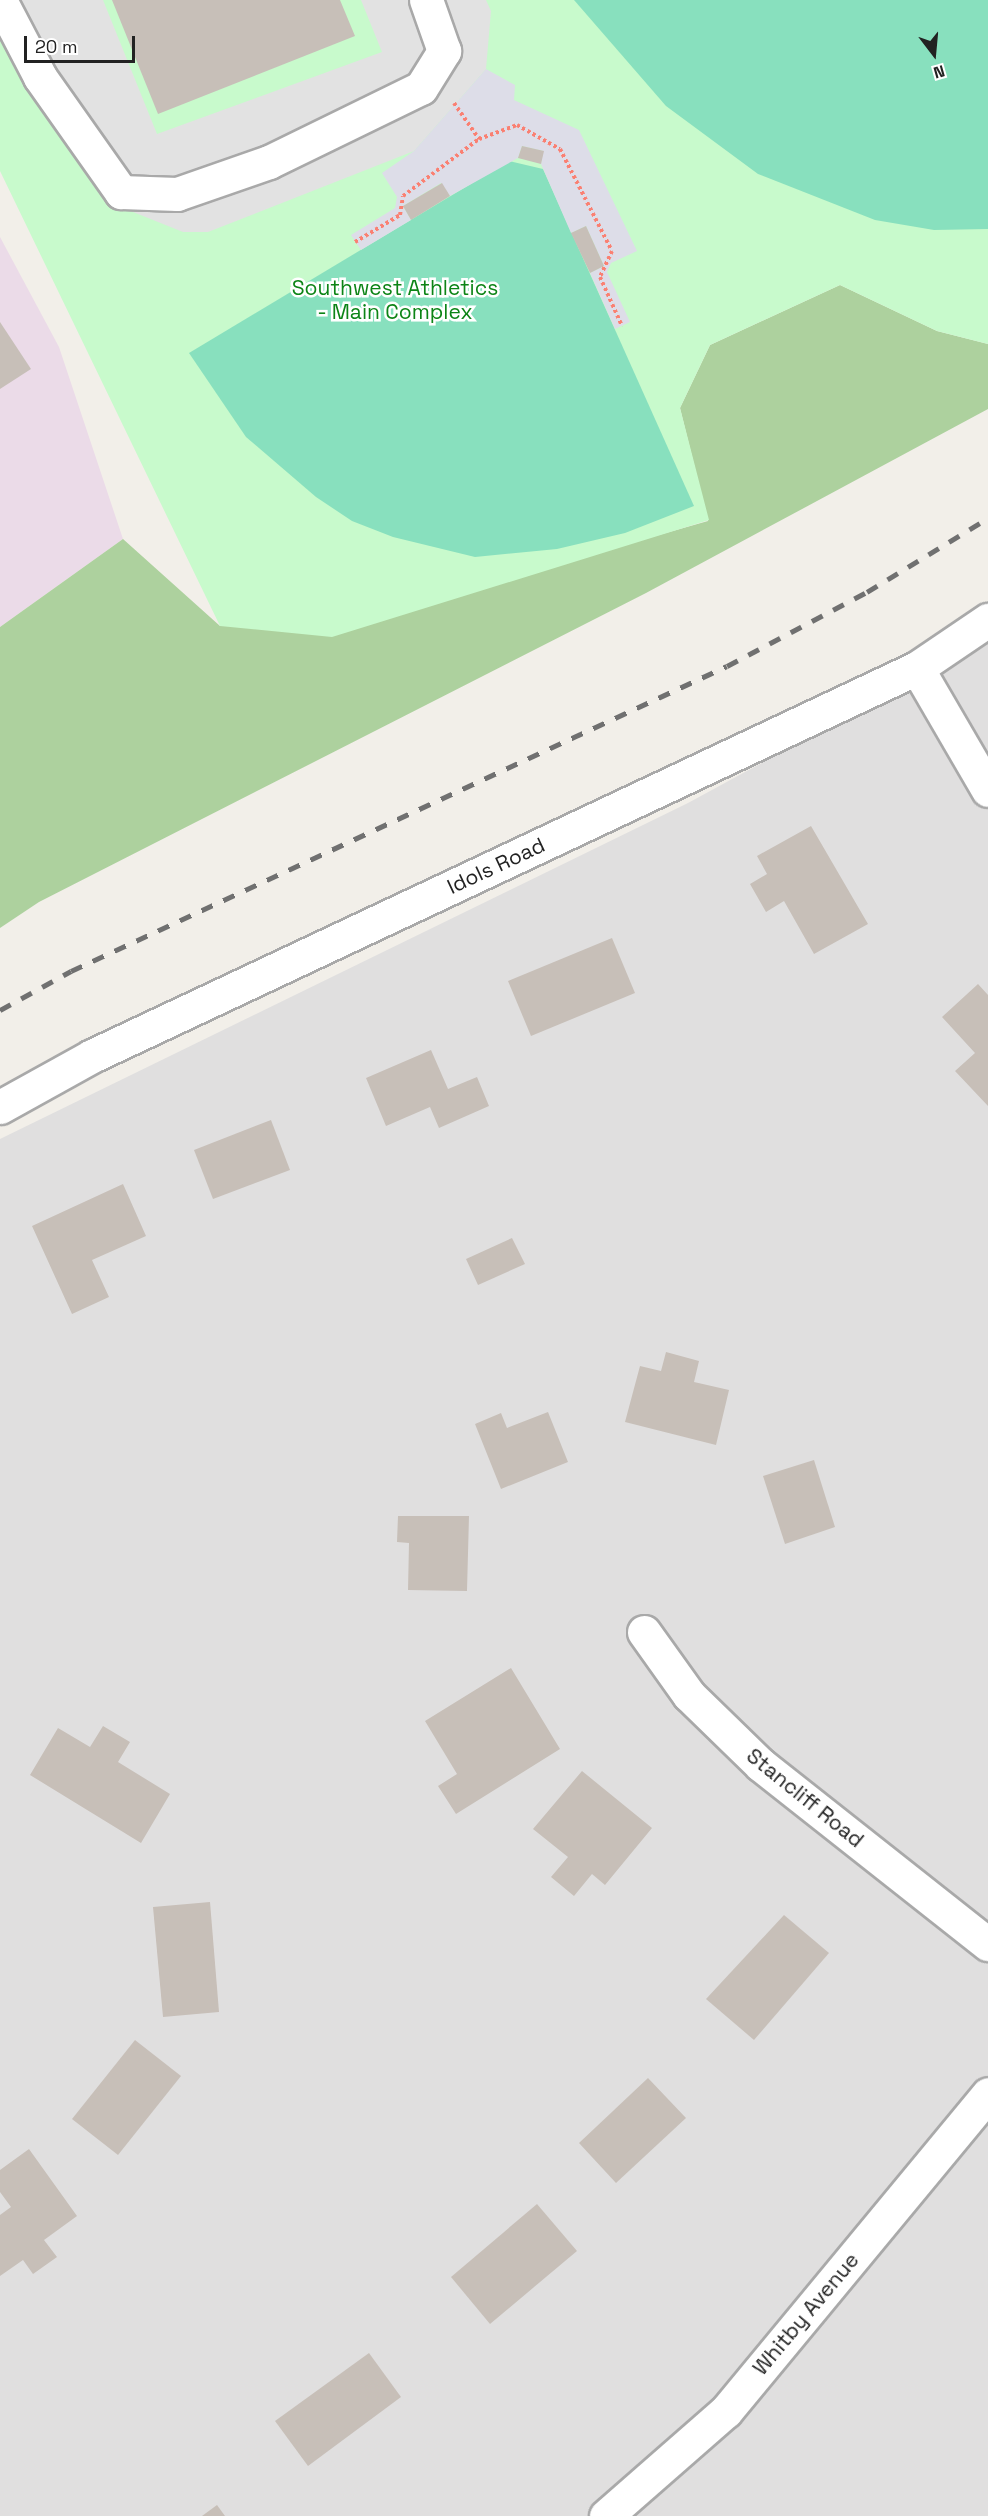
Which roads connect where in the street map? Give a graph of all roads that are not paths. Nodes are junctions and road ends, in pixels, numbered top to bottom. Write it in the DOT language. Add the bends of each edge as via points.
graph roads {
  1 [pos="0,0"];
  2 [pos="426,0"];
  3 [pos="988,620"];
  4 [pos="917,668"];
  5 [pos="988,790"];
  6 [pos="0,1107"];
  7 [pos="644,1632"];
  8 [pos="988,1944"];
  9 [pos="988,2094"];
  10 [pos="606,2516"];
  1 -- 2 [label="street" via="40,77 121,192 177,194 269,162 421,88 444,51"];
  3 -- 4 [label="street, Idols Road"];
  4 -- 5 [label="street"];
  4 -- 6 [label="street, Idols Road" via="92,1056"];
  7 -- 8 [label="street, Stancliff Road" via="689,1695 761,1766"];
  9 -- 10 [label="street, Whitby Avenue" via="726,2411"];
}
